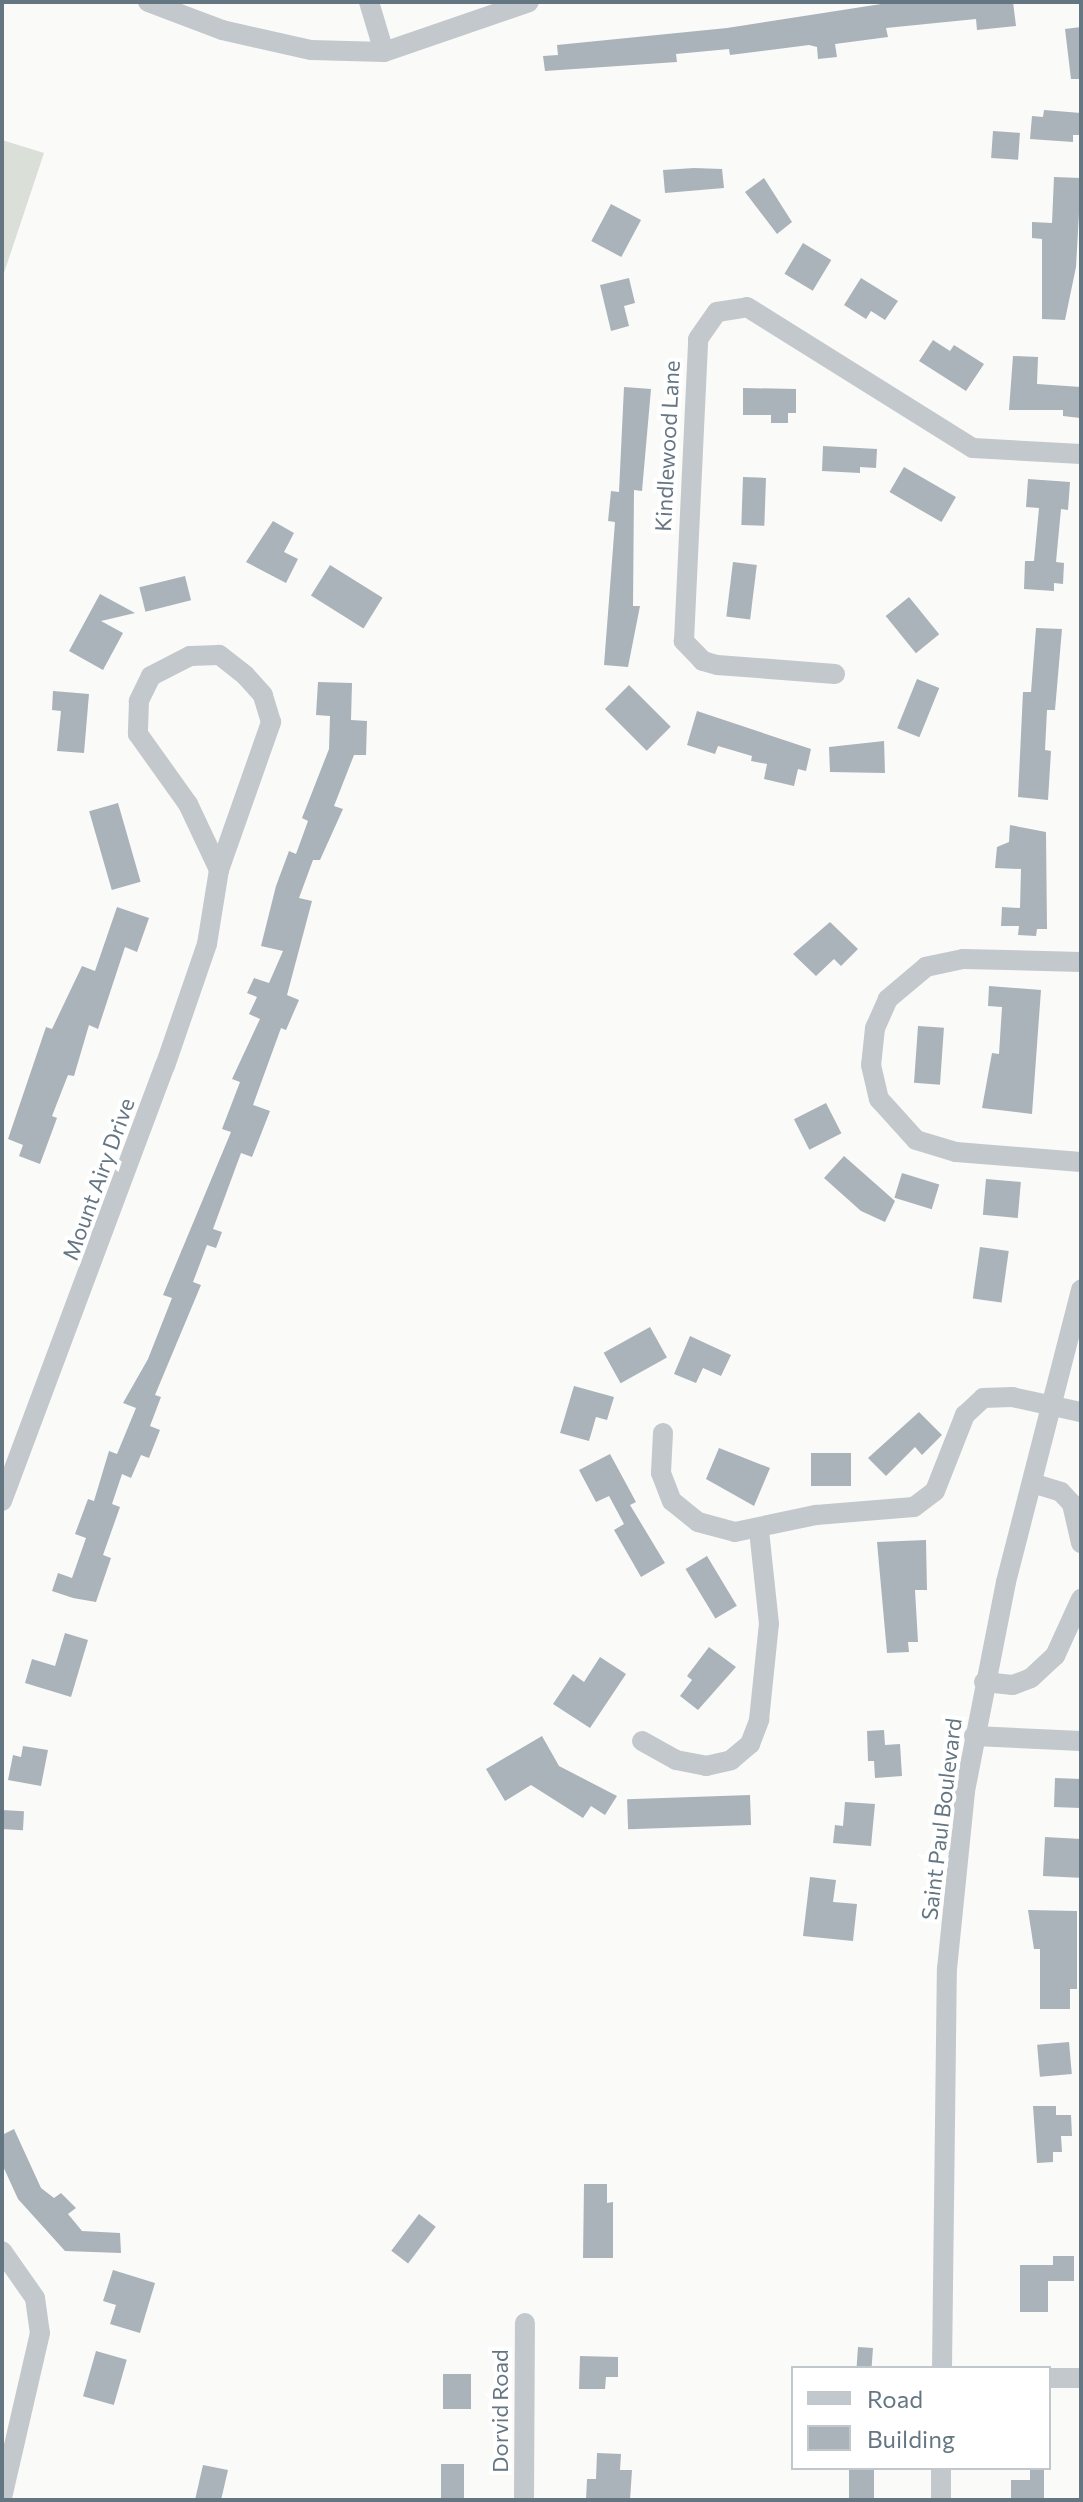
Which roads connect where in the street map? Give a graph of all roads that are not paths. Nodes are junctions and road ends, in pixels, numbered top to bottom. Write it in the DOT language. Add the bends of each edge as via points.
graph roads {
  1 [pos="148,2"];
  2 [pos="369,2"];
  3 [pos="529,2"];
  4 [pos="384,52"];
  5 [pos="1081,454"];
  6 [pos="835,674"];
  7 [pos="219,870"];
  8 [pos="1081,962"];
  9 [pos="1081,1162"];
  10 [pos="1081,1289"];
  11 [pos="1051,1408"];
  12 [pos="1081,1412"];
  13 [pos="663,1433"];
  14 [pos="1032,1483"];
  15 [pos="2,1501"];
  16 [pos="759,1530"];
  17 [pos="1081,1543"];
  18 [pos="1081,1599"];
  19 [pos="984,1682"];
  20 [pos="974,1736"];
  21 [pos="642,1741"];
  22 [pos="1081,1741"];
  23 [pos="2,2251"];
  24 [pos="525,2323"];
  25 [pos="942,2366"];
  26 [pos="1051,2378"];
  27 [pos="1081,2378"];
  28 [pos="941,2470"];
  29 [pos="2,2497"];
  30 [pos="524,2500"];
  31 [pos="941,2500"];
  1 -- 4 [label="street" via="222,30 311,50"];
  2 -- 4 [label="street"];
  3 -- 4 [label="street"];
  5 -- 6 [label="street, Kindlewood Lane" via="973,448 747,307 717,312 698,339 684,641 703,661 717,665"];
  7 -- 7 [label="street, Mount Airy Drive" via="271,722 263,695 245,675 219,655 190,656 151,676 139,701 138,734 188,804"];
  7 -- 15 [label="street, Mount Airy Drive" via="213,922 170,1053"];
  8 -- 9 [label="street" via="963,959 926,967 888,999 875,1028 871,1065 879,1099 916,1140 956,1152"];
  10 -- 11 [label="street, Saint Paul Boulevard"];
  11 -- 12 [label="street"];
  11 -- 14 [label="street, Saint Paul Boulevard"];
  11 -- 16 [label="street" via="997,1396 974,1405 958,1430 935,1491 914,1507 816,1515"];
  13 -- 16 [label="street" via="665,1488 683,1512 713,1528"];
  14 -- 17 [label="street" via="1061,1492 1072,1504"];
  14 -- 19 [label="street, Saint Paul Boulevard"];
  16 -- 21 [label="street" via="769,1624 759,1720 750,1744 731,1760 706,1766 676,1760"];
  18 -- 19 [label="street" via="1055,1656 1031,1678 1013,1685"];
  19 -- 20 [label="street, Saint Paul Boulevard"];
  20 -- 22 [label="street"];
  20 -- 25 [label="street, Saint Paul Boulevard" via="947,1969"];
  23 -- 29 [label="street" via="35,2298 40,2333"];
  24 -- 30 [label="street, Dorvid Road"];
  26 -- 27 [label="street"];
  28 -- 31 [label="street"];
}
